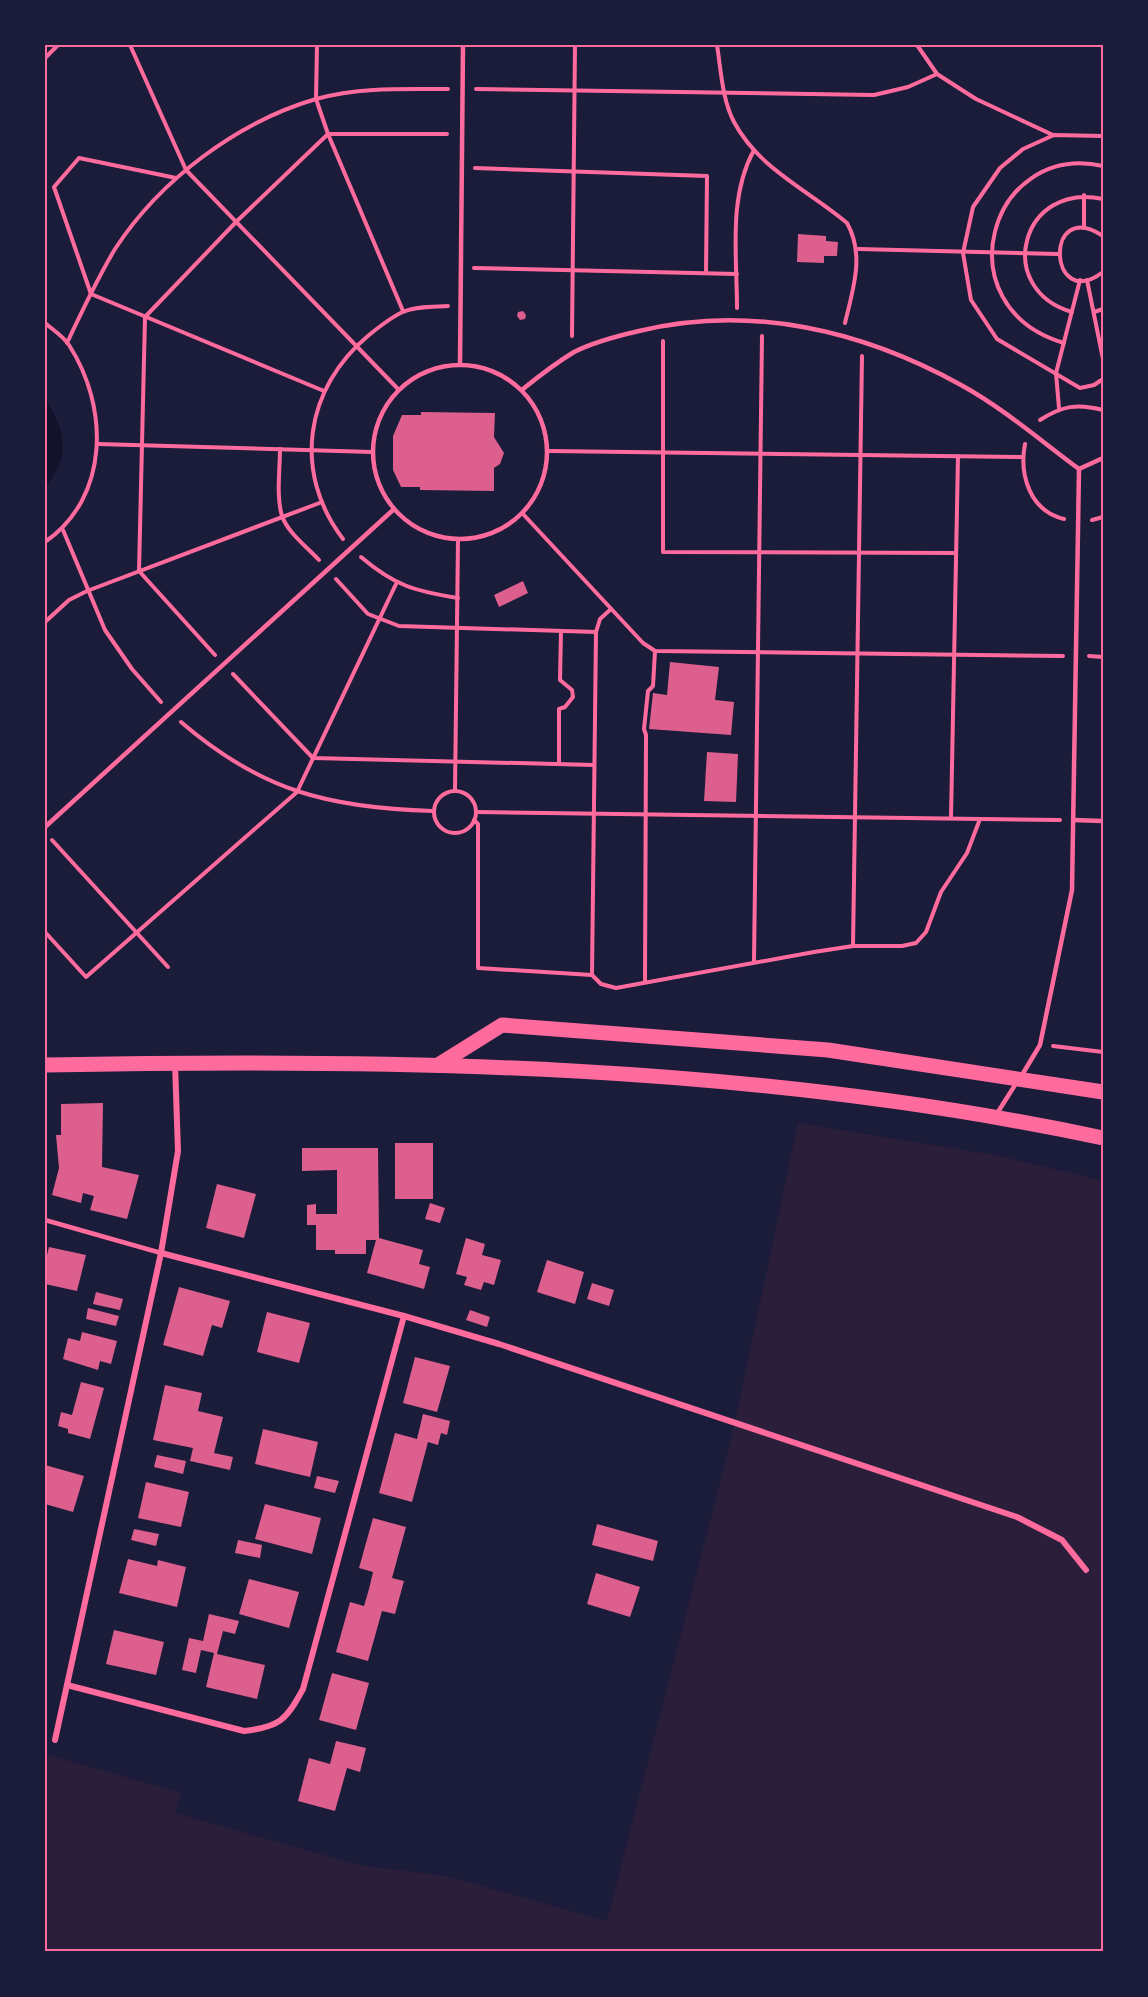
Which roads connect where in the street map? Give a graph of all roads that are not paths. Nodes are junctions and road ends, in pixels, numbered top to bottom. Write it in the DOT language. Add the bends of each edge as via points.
graph roads {
  1 [pos="463,45"];
  2 [pos="460,364"];
  3 [pos="523,389"];
  4 [pos="1103,458"];
  5 [pos="1080,469"];
  6 [pos="393,510"];
  7 [pos="1073,820"];
  8 [pos="1103,820"];
  9 [pos="45,827"];
  10 [pos="175,1063"];
  11 [pos="45,1065"];
  12 [pos="437,1066"];
  13 [pos="1020,1078"];
  14 [pos="1103,1092"];
  15 [pos="996,1115"];
  16 [pos="1103,1138"];
  17 [pos="45,1220"];
  18 [pos="161,1253"];
  19 [pos="404,1316"];
  20 [pos="1086,1570"];
  21 [pos="67,1686"];
  22 [pos="55,1740"];
  1 -- 2 [label="lane"];
  2 -- 3 [label="lane" via="494,370"];
  2 -- 6 [label="lane" via="427,370 398,390 379,418 372,452 379,485"];
  3 -- 5 [label="lane" via="576,352 616,337 663,325 737,318 762,321 843,335 900,354 963,386"];
  3 -- 6 [label="lane" via="542,418 549,452 542,485 523,514 494,533 458,540 427,533"];
  4 -- 5 [label="lane"];
  5 -- 7 [label="lane"];
  6 -- 9 [label="lane"];
  7 -- 8 [label="lane"];
  7 -- 13 [label="lane" via="1072,890 1040,1045"];
  10 -- 11 [label="main road"];
  10 -- 12 [label="main road"];
  10 -- 18 [label="street" via="178,1151"];
  12 -- 13 [label="main road" via="502,1025 828,1050"];
  12 -- 15 [label="main road" via="622,1074 794,1088"];
  13 -- 14 [label="main road"];
  13 -- 15 [label="lane"];
  15 -- 16 [label="main road"];
  17 -- 18 [label="lane"];
  18 -- 19 [label="street"];
  18 -- 21 [label="street"];
  19 -- 20 [label="street" via="500,1344 1017,1517 1062,1540"];
  19 -- 21 [label="street" via="303,1689 290,1714 272,1728 244,1731"];
  21 -- 22 [label="street"];
}
